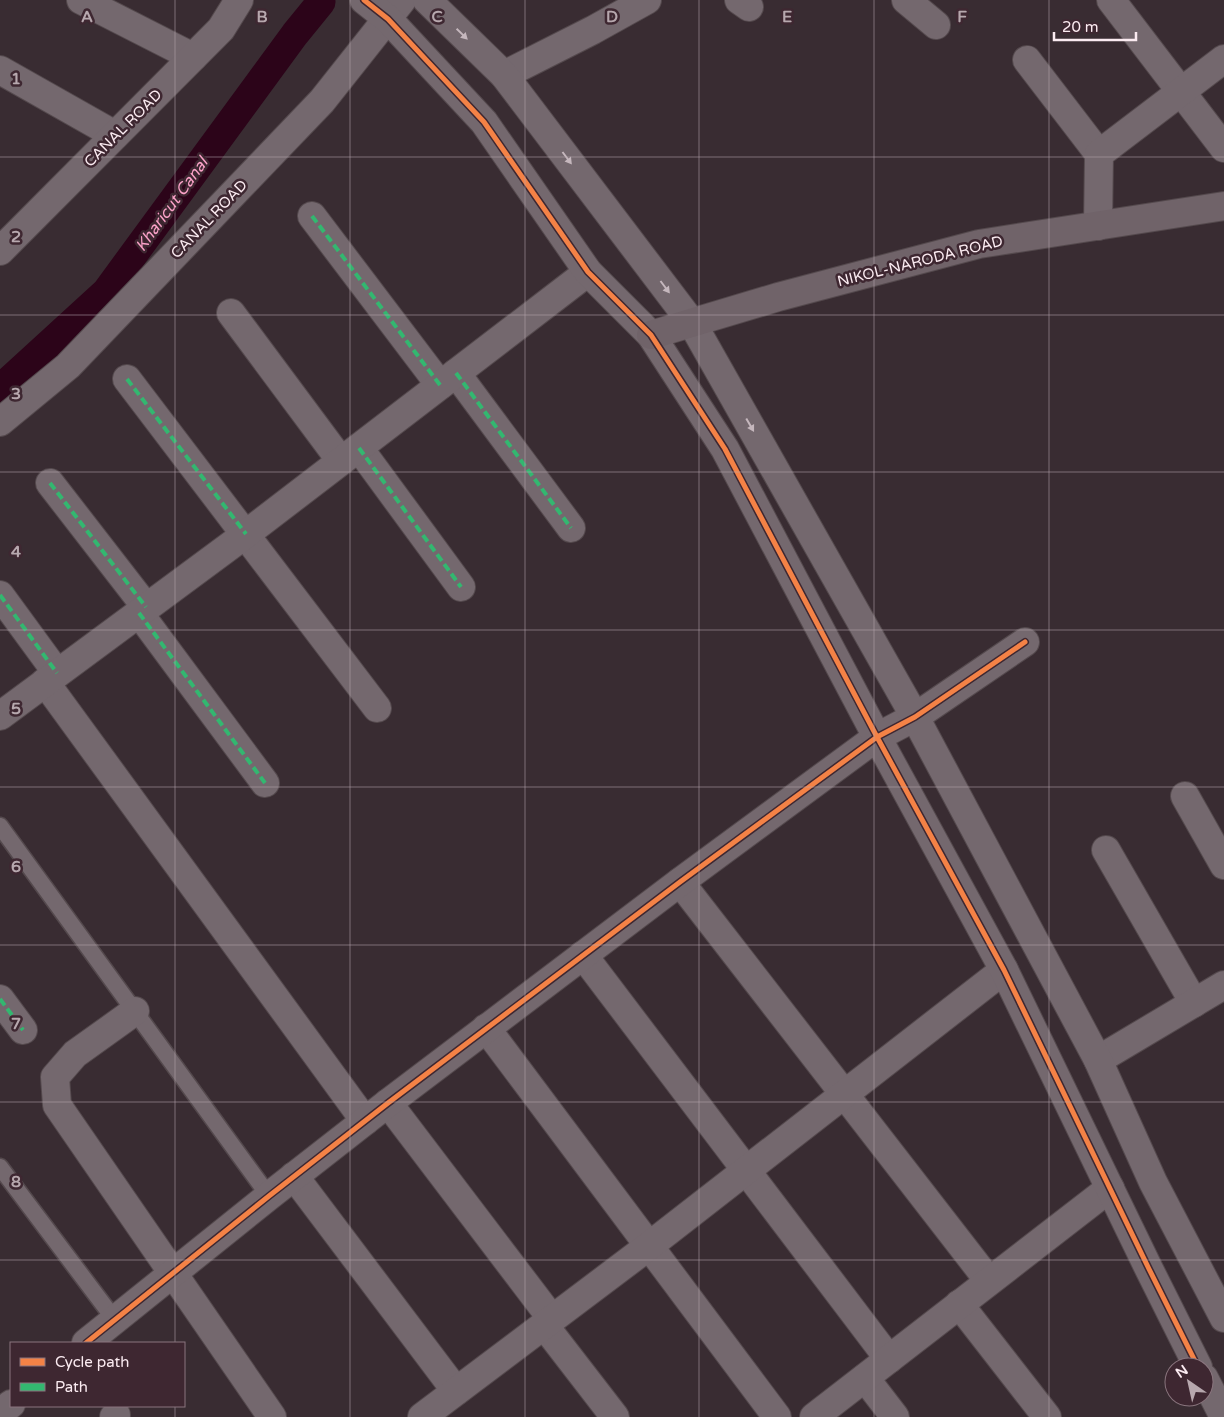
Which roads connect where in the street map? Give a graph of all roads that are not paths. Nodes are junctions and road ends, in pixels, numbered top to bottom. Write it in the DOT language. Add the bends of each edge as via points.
graph roads {
  1 [pos="81,0"];
  2 [pos="239,0"];
  3 [pos="364,0"];
  4 [pos="427,0"];
  5 [pos="647,0"];
  6 [pos="906,0"];
  7 [pos="1111,0"];
  8 [pos="395,10"];
  9 [pos="936,25"];
  10 [pos="193,56"];
  11 [pos="1224,59"];
  12 [pos="1027,60"];
  13 [pos="0,70"];
  14 [pos="504,75"];
  15 [pos="1181,92"];
  16 [pos="115,135"];
  17 [pos="1224,148"];
  18 [pos="1099,154"];
  19 [pos="1224,206"];
  20 [pos="312,216"];
  21 [pos="1098,226"];
  22 [pos="0,251"];
  23 [pos="588,272"];
  24 [pos="231,313"];
  25 [pos="692,324"];
  26 [pos="651,335"];
  27 [pos="127,379"];
  28 [pos="448,379"];
  29 [pos="0,422"];
  30 [pos="350,454"];
  31 [pos="50,483"];
  32 [pos="572,528"];
  33 [pos="246,534"];
  34 [pos="461,588"];
  35 [pos="0,594"];
  36 [pos="143,610"];
  37 [pos="1025,642"];
  38 [pos="51,678"];
  39 [pos="377,708"];
  40 [pos="0,716"];
  41 [pos="915,717"];
  42 [pos="878,737"];
  43 [pos="266,782"];
  44 [pos="1185,796"];
  45 [pos="0,826"];
  46 [pos="1106,850"];
  47 [pos="1224,865"];
  48 [pos="680,882"];
  49 [pos="583,955"];
  50 [pos="1004,970"];
  51 [pos="1224,985"];
  52 [pos="0,999"];
  53 [pos="1194,1003"];
  54 [pos="134,1011"];
  55 [pos="486,1028"];
  56 [pos="23,1030"];
  57 [pos="1098,1060"];
  58 [pos="843,1094"];
  59 [pos="388,1103"];
  60 [pos="365,1121"];
  61 [pos="0,1167"];
  62 [pos="746,1170"];
  63 [pos="294,1176"];
  64 [pos="1110,1188"];
  65 [pos="269,1196"];
  66 [pos="649,1246"];
  67 [pos="173,1273"];
  68 [pos="990,1281"];
  69 [pos="959,1304"];
  70 [pos="1224,1318"];
  71 [pos="115,1320"];
  72 [pos="548,1322"];
  73 [pos="87,1342"];
  74 [pos="1193,1357"];
  75 [pos="889,1359"];
  76 [pos="865,1378"];
  77 [pos="1214,1398"];
  78 [pos="454,1402"];
  79 [pos="10,1405"];
  80 [pos="0,1413"];
  81 [pos="272,1417"];
  82 [pos="422,1417"];
  83 [pos="615,1417"];
  84 [pos="777,1417"];
  85 [pos="814,1417"];
  86 [pos="895,1417"];
  87 [pos="1047,1417"];
  88 [pos="1224,1417"];
  1 -- 10 [label="street"];
  2 -- 10 [label="street, CANAL ROAD" via="221,29"];
  3 -- 8 [label="street"];
  4 -- 14 [label="street, one-way"];
  5 -- 14 [label="street"];
  6 -- 9 [label="street"];
  7 -- 15 [label="street"];
  8 -- 23 [label="street" via="484,122"];
  8 -- 29 [label="street, CANAL ROAD" via="322,101 101,332 68,366"];
  10 -- 16 [label="street, CANAL ROAD"];
  11 -- 15 [label="street"];
  12 -- 18 [label="street"];
  13 -- 16 [label="street"];
  14 -- 25 [label="street, one-way"];
  15 -- 17 [label="street"];
  15 -- 18 [label="street"];
  16 -- 22 [label="street, CANAL ROAD"];
  18 -- 21 [label="street"];
  19 -- 21 [label="main road, NIKOL-NARODA ROAD"];
  20 -- 28 [label="street"];
  21 -- 25 [label="main road, NIKOL-NARODA ROAD" via="979,244 778,297"];
  23 -- 26 [label="street"];
  23 -- 28 [label="street"];
  24 -- 30 [label="street"];
  25 -- 26 [label="main road, NIKOL-NARODA ROAD"];
  25 -- 41 [label="street, one-way"];
  26 -- 42 [label="street" via="725,449"];
  27 -- 33 [label="street"];
  28 -- 30 [label="street"];
  28 -- 32 [label="street"];
  30 -- 33 [label="street"];
  30 -- 34 [label="street"];
  31 -- 36 [label="street"];
  33 -- 36 [label="street"];
  33 -- 39 [label="street"];
  35 -- 38 [label="street"];
  36 -- 38 [label="street"];
  36 -- 43 [label="street"];
  37 -- 41 [label="street"];
  38 -- 40 [label="street"];
  38 -- 60 [label="street"];
  41 -- 42 [label="street"];
  41 -- 57 [label="street"];
  42 -- 48 [label="street"];
  42 -- 50 [label="street"];
  44 -- 47 [label="street"];
  45 -- 54 [label="lane"];
  46 -- 53 [label="street"];
  48 -- 49 [label="street"];
  48 -- 58 [label="street"];
  49 -- 55 [label="street"];
  49 -- 62 [label="street"];
  50 -- 58 [label="street"];
  50 -- 64 [label="street"];
  51 -- 53 [label="street"];
  52 -- 56 [label="street"];
  53 -- 57 [label="street"];
  54 -- 65 [label="lane"];
  54 -- 67 [label="street" via="74,1054 55,1077 57,1105"];
  55 -- 59 [label="street"];
  55 -- 66 [label="street"];
  57 -- 70 [label="street" via="1153,1182"];
  58 -- 62 [label="street"];
  58 -- 68 [label="street"];
  59 -- 60 [label="street"];
  59 -- 72 [label="street"];
  60 -- 63 [label="street"];
  61 -- 71 [label="lane"];
  62 -- 66 [label="street"];
  62 -- 75 [label="street"];
  63 -- 65 [label="street"];
  63 -- 78 [label="street"];
  64 -- 68 [label="street"];
  64 -- 74 [label="street"];
  65 -- 67 [label="street"];
  66 -- 72 [label="street"];
  66 -- 84 [label="street"];
  67 -- 71 [label="street"];
  67 -- 81 [label="street"];
  68 -- 69 [label="street"];
  69 -- 75 [label="street"];
  69 -- 87 [label="street"];
  71 -- 73 [label="street"];
  72 -- 78 [label="street"];
  72 -- 83 [label="street"];
  75 -- 76 [label="street"];
  76 -- 85 [label="street"];
  76 -- 86 [label="street"];
  77 -- 88 [label="street"];
  78 -- 82 [label="street"];
  79 -- 80 [label="street"];
}
